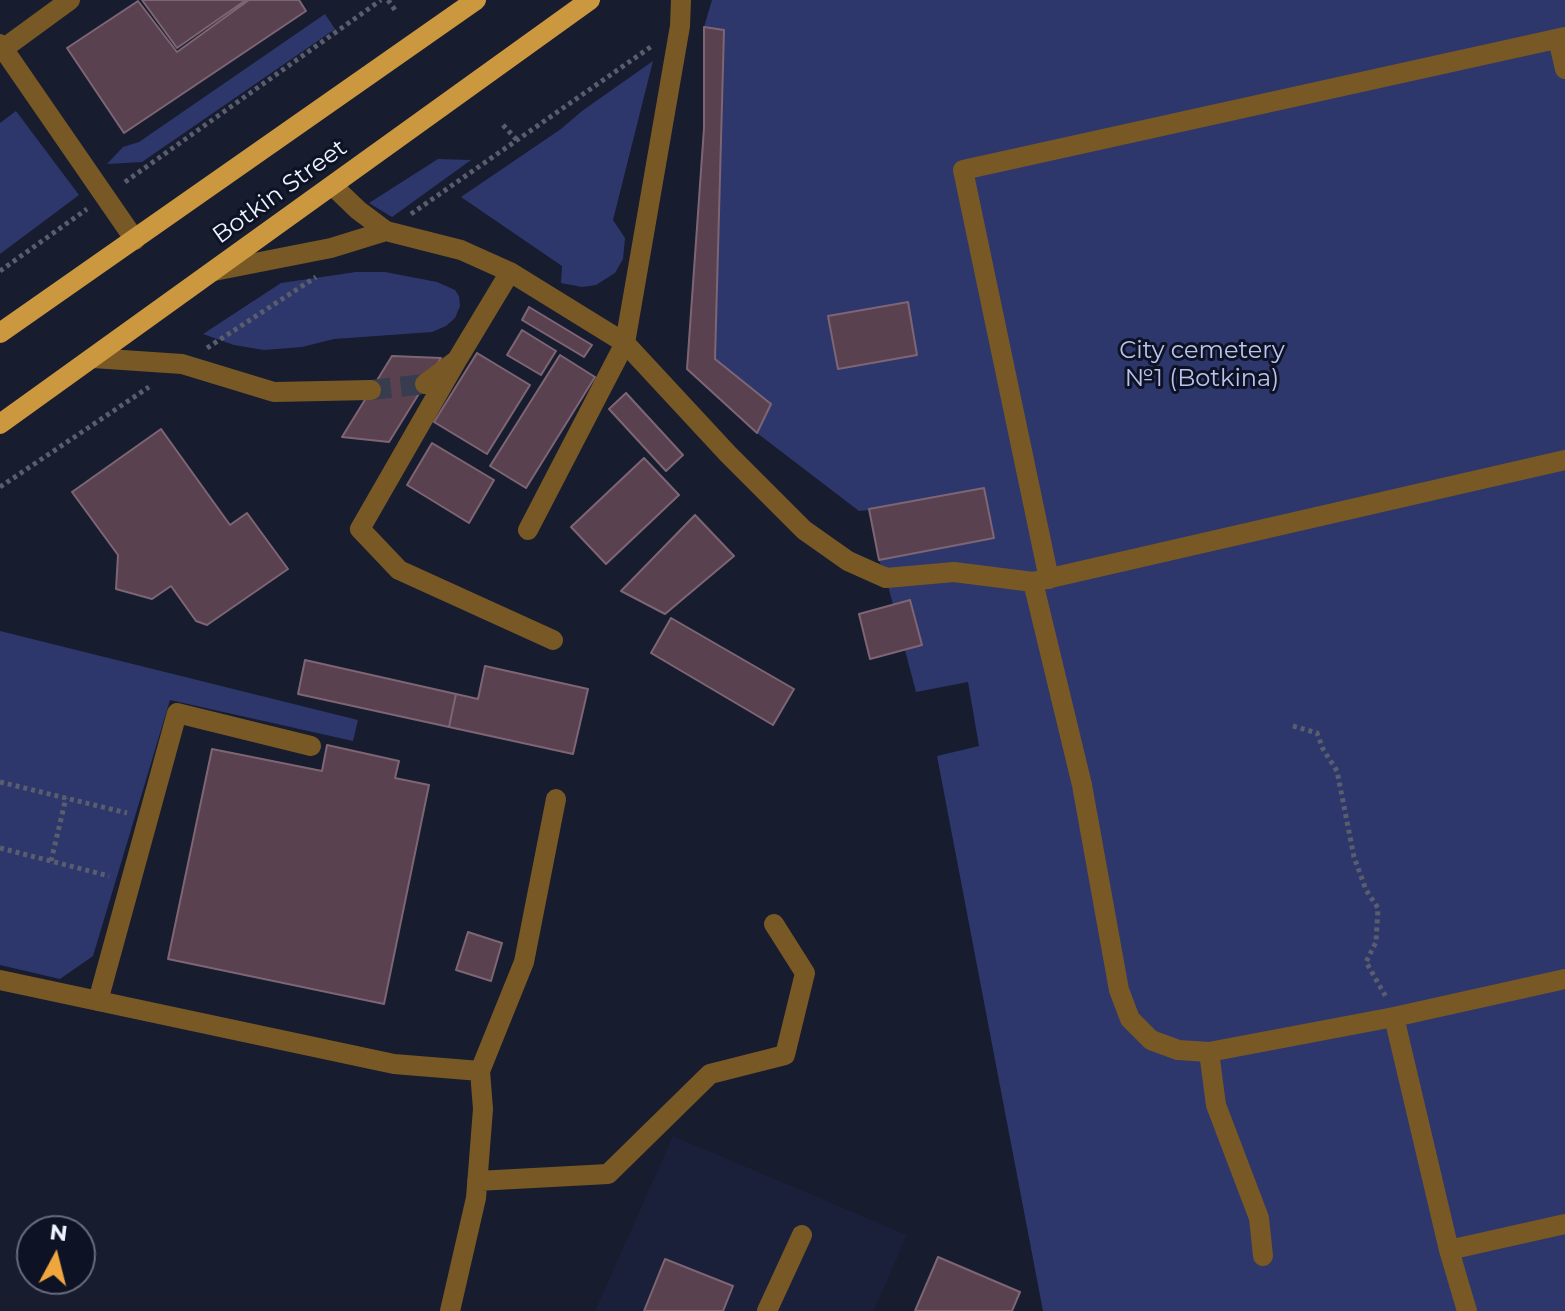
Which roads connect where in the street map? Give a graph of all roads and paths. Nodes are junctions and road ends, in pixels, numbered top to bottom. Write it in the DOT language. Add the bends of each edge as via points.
graph roads {
  1 [pos="70,0"];
  2 [pos="381,0"];
  3 [pos="388,0"];
  4 [pos="476,0"];
  5 [pos="590,0"];
  6 [pos="681,0"];
  7 [pos="395,10"];
  8 [pos="1562,38"];
  9 [pos="2,47"];
  10 [pos="1565,69"];
  11 [pos="503,125"];
  12 [pos="517,140"];
  13 [pos="333,186"];
  14 [pos="104,196"];
  15 [pos="386,231"];
  16 [pos="135,240"];
  17 [pos="0,271"];
  18 [pos="214,271"];
  19 [pos="510,272"];
  20 [pos="0,333"];
  21 [pos="625,343"];
  22 [pos="93,358"];
  23 [pos="457,360"];
  24 [pos="425,384"];
  25 [pos="371,390"];
  26 [pos="0,424"];
  27 [pos="1565,460"];
  28 [pos="528,530"];
  29 [pos="1041,580"];
  30 [pos="553,640"];
  31 [pos="1293,726"];
  32 [pos="311,746"];
  33 [pos="0,782"];
  34 [pos="66,798"];
  35 [pos="556,799"];
  36 [pos="147,819"];
  37 [pos="0,848"];
  38 [pos="51,861"];
  39 [pos="129,881"];
  40 [pos="774,924"];
  41 [pos="1565,979"];
  42 [pos="0,980"];
  43 [pos="98,1001"];
  44 [pos="1394,1017"];
  45 [pos="1209,1052"];
  46 [pos="480,1071"];
  47 [pos="477,1181"];
  48 [pos="1565,1224"];
  49 [pos="802,1235"];
  50 [pos="1449,1250"];
  51 [pos="1263,1256"];
  52 [pos="450,1311"];
  53 [pos="767,1311"];
  54 [pos="1467,1311"];
  1 -- 9 [label="street"];
  2 -- 14 [label="path"];
  3 -- 7 [label="path"];
  4 -- 16 [label="main road, Botkin Street"];
  5 -- 13 [label="main road, Botkin Street"];
  6 -- 21 [label="street"];
  8 -- 10 [label="street"];
  8 -- 29 [label="street" via="963,170"];
  9 -- 14 [label="street"];
  11 -- 12 [label="path"];
  13 -- 15 [label="street"];
  13 -- 18 [label="main road, Botkin Street"];
  14 -- 16 [label="street"];
  14 -- 17 [label="path"];
  15 -- 18 [label="street" via="331,248"];
  15 -- 19 [label="street" via="461,250"];
  16 -- 20 [label="main road, Botkin Street"];
  18 -- 22 [label="main road, Botkin Street"];
  19 -- 21 [label="street"];
  19 -- 23 [label="street"];
  21 -- 28 [label="street"];
  21 -- 29 [label="street" via="804,530 848,561 886,578 954,572"];
  22 -- 25 [label="street" via="182,364 274,392"];
  22 -- 26 [label="main road, Botkin Street"];
  23 -- 24 [label="street"];
  23 -- 30 [label="street" via="360,529 399,570"];
  27 -- 29 [label="street"];
  29 -- 45 [label="street" via="1124,1005 1151,1040 1178,1050"];
  31 -- 44 [label="path" via="1317,733 1337,771 1354,857 1378,908 1376,942 1366,962"];
  32 -- 36 [label="street" via="177,713"];
  33 -- 34 [label="path"];
  34 -- 36 [label="path"];
  34 -- 38 [label="path"];
  35 -- 46 [label="street" via="524,962"];
  36 -- 39 [label="street"];
  37 -- 38 [label="path"];
  38 -- 39 [label="path"];
  39 -- 43 [label="street"];
  40 -- 47 [label="street" via="805,973 785,1055 710,1074 608,1174"];
  41 -- 44 [label="street"];
  42 -- 43 [label="street"];
  43 -- 46 [label="street" via="394,1064"];
  44 -- 45 [label="street"];
  44 -- 50 [label="street"];
  45 -- 51 [label="street" via="1216,1105 1259,1218"];
  46 -- 47 [label="street" via="483,1109"];
  47 -- 52 [label="street"];
  48 -- 50 [label="street"];
  49 -- 53 [label="street"];
  50 -- 54 [label="street"];
}
